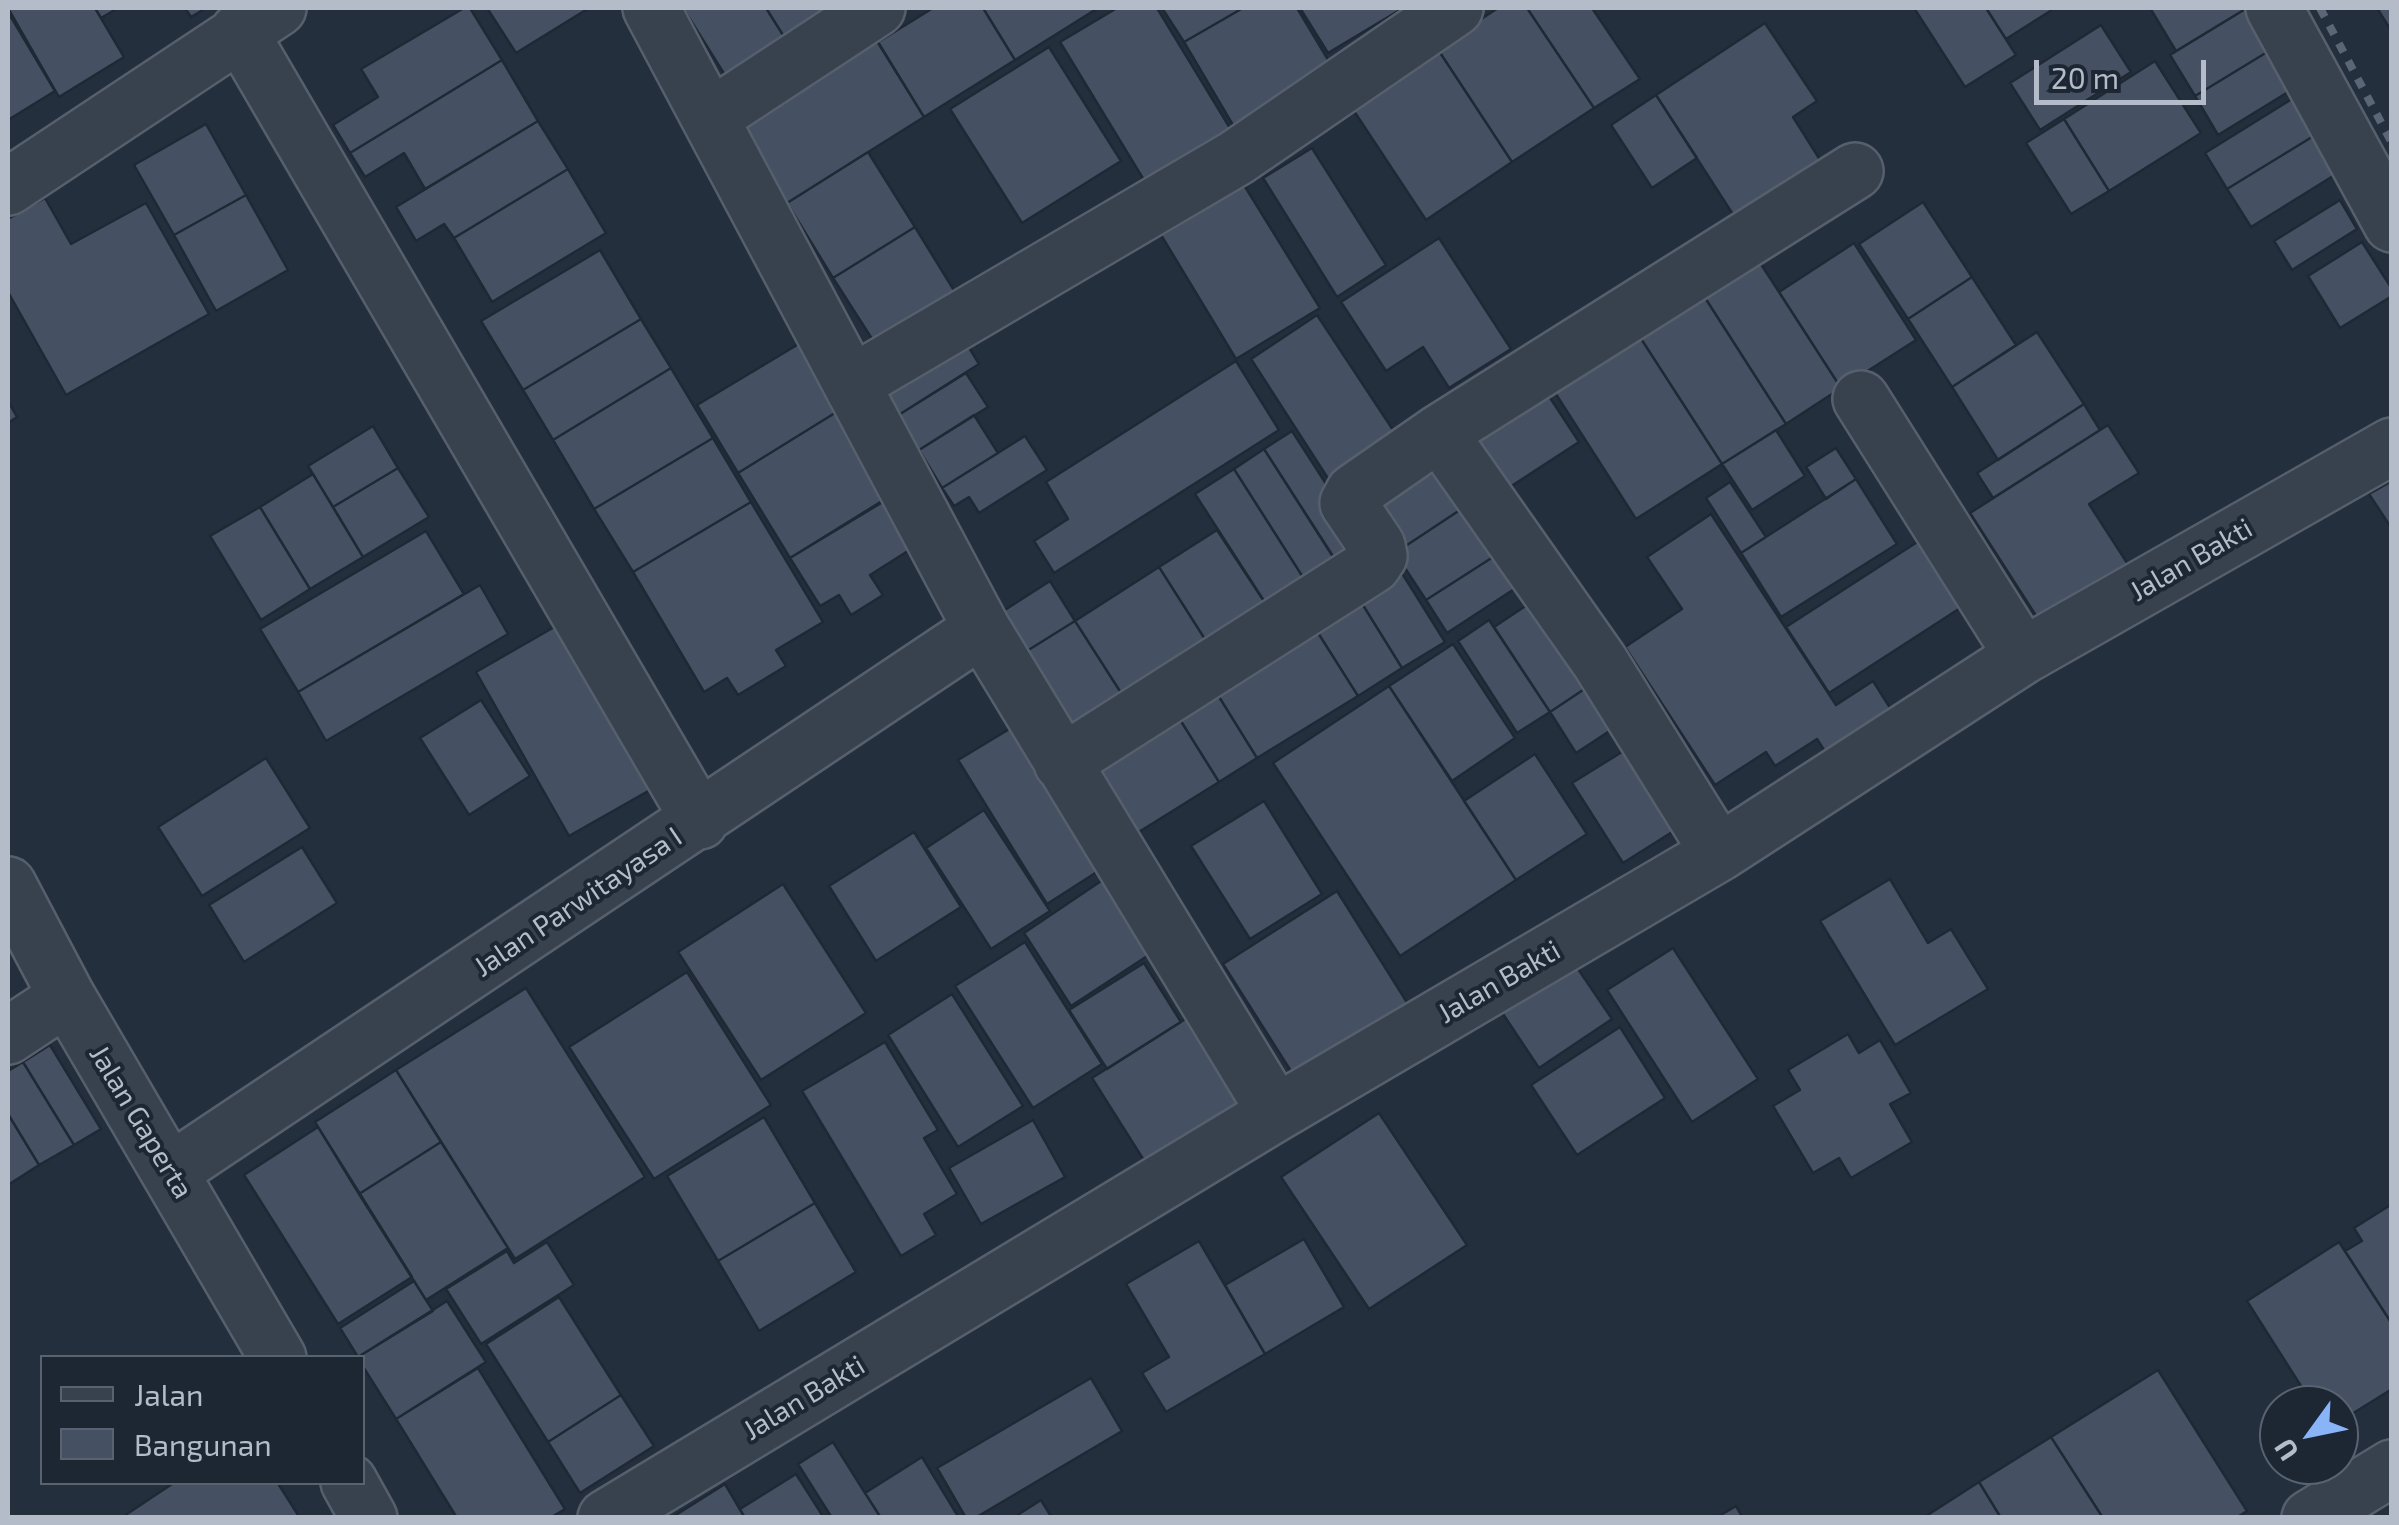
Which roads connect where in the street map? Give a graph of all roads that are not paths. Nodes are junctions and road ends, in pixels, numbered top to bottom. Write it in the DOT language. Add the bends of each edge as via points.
graph roads {
  1 [pos="651,8"];
  2 [pos="877,8"];
  3 [pos="1455,8"];
  4 [pos="2274,8"];
  5 [pos="258,19"];
  6 [pos="710,118"];
  7 [pos="1855,171"];
  8 [pos="8,187"];
  9 [pos="2392,224"];
  10 [pos="854,383"];
  11 [pos="1860,400"];
  12 [pos="1438,433"];
  13 [pos="2392,446"];
  14 [pos="982,630"];
  15 [pos="2023,656"];
  16 [pos="1062,763"];
  17 [pos="700,821"];
  18 [pos="1719,853"];
  19 [pos="8,885"];
  20 [pos="67,998"];
  21 [pos="8,1036"];
  22 [pos="1276,1114"];
  23 [pos="171,1172"];
  24 [pos="276,1355"];
  25 [pos="2392,1468"];
  26 [pos="351,1485"];
  27 [pos="369,1518"];
  28 [pos="606,1518"];
  29 [pos="2310,1518"];
  1 -- 6 [label="street"];
  2 -- 6 [label="street"];
  3 -- 10 [label="street" via="1236,158"];
  4 -- 9 [label="street"];
  5 -- 8 [label="street"];
  5 -- 17 [label="street"];
  6 -- 10 [label="street"];
  7 -- 12 [label="street"];
  10 -- 14 [label="street"];
  11 -- 15 [label="street"];
  12 -- 16 [label="street" via="1349,496 1377,546 1380,556 1373,564"];
  12 -- 18 [label="street" via="1600,662"];
  13 -- 15 [label="street, Jalan Bakti"];
  14 -- 16 [label="street"];
  14 -- 17 [label="street, Jalan Parwitayasa I"];
  15 -- 18 [label="street, Jalan Bakti"];
  16 -- 22 [label="street"];
  17 -- 23 [label="street, Jalan Parwitayasa I"];
  18 -- 22 [label="street, Jalan Bakti"];
  19 -- 20 [label="street, Jalan Gaperta"];
  20 -- 21 [label="street"];
  20 -- 23 [label="street, Jalan Gaperta"];
  22 -- 28 [label="street, Jalan Bakti"];
  23 -- 24 [label="street, Jalan Gaperta"];
  25 -- 29 [label="street"];
  26 -- 27 [label="street"];
}
